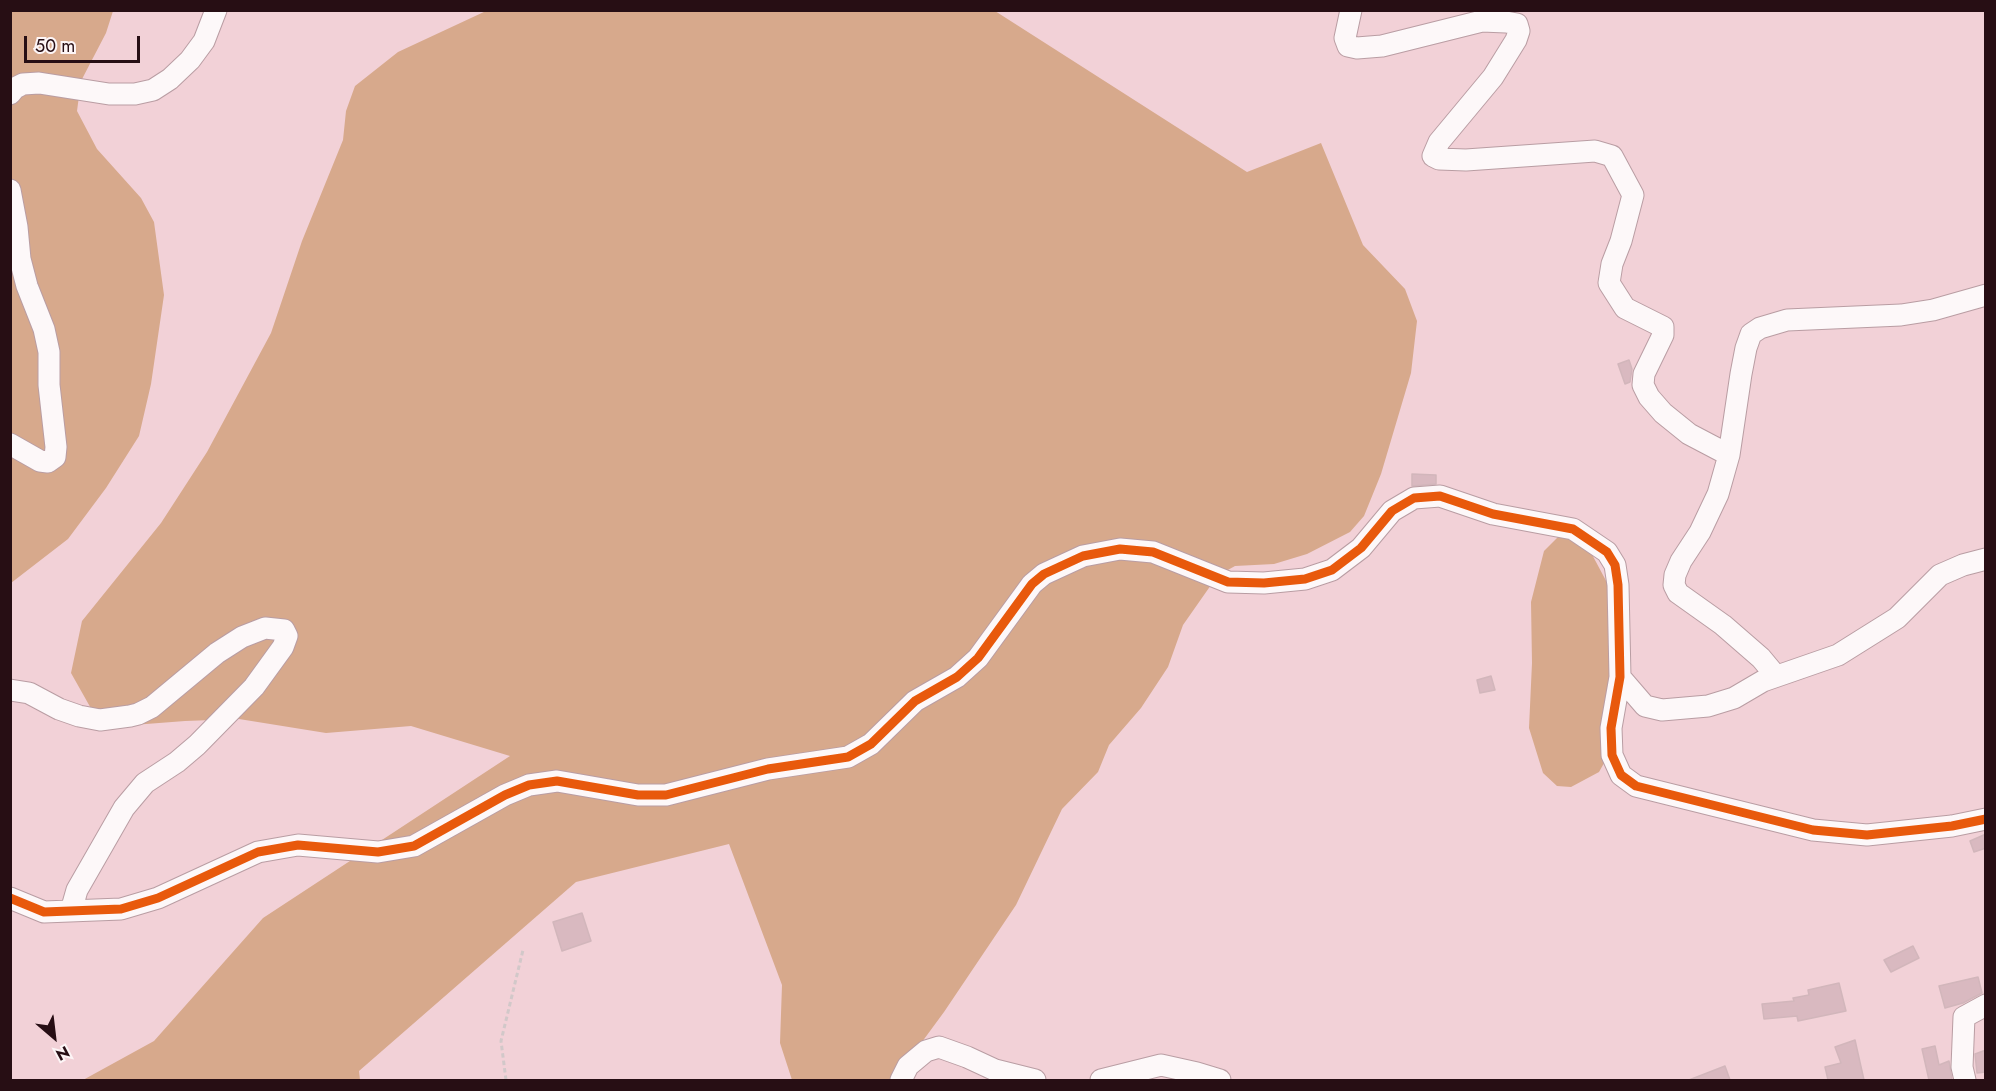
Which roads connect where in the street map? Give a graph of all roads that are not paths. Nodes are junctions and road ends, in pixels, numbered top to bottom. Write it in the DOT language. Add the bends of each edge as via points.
graph roads {
  1 [pos="216,10"];
  2 [pos="1351,10"];
  3 [pos="10,94"];
  4 [pos="10,190"];
  5 [pos="1986,295"];
  6 [pos="10,444"];
  7 [pos="1730,454"];
  8 [pos="1986,559"];
  9 [pos="1776,676"];
  10 [pos="1620,677"];
  11 [pos="10,690"];
  12 [pos="1986,819"];
  13 [pos="10,898"];
  14 [pos="70,911"];
  15 [pos="1986,1005"];
  16 [pos="1157,1073"];
  17 [pos="900,1080"];
  18 [pos="1035,1080"];
  19 [pos="1101,1080"];
  20 [pos="1220,1080"];
  21 [pos="1965,1080"];
  1 -- 3 [label="street" via="204,41 190,60 153,90 109,94 39,83 23,84"];
  2 -- 7 [label="street" via="1345,38 1348,46 1357,48 1382,46 1482,21 1518,24 1516,40 1493,77 1438,142 1433,156 1466,160 1595,152 1612,156 1633,195 1609,283 1625,308 1663,327 1664,334 1644,374 1643,385 1663,413 1689,434"];
  4 -- 6 [label="street" via="27,286 49,352 55,457 48,462 40,461"];
  5 -- 7 [label="street" via="1900,315 1787,320 1760,328 1751,334 1746,348"];
  7 -- 9 [label="street" via="1718,494 1681,561 1674,585 1678,593 1761,658"];
  8 -- 9 [label="street" via="1940,575 1897,618 1838,655"];
  9 -- 10 [label="street" via="1734,698 1708,706 1662,710 1645,706"];
  10 -- 12 [label="street" via="1611,728 1612,755 1621,776 1636,786 1823,831 1867,835"];
  10 -- 14 [label="street" via="1618,585 1615,565 1607,552 1573,529 1493,514 1440,496 1414,498 1392,511 1361,548 1332,570 1305,579 1228,582 1153,552 1120,549 1083,556 1032,584 978,658 957,677 915,701 871,744 848,757 768,769 666,795 638,795 557,781 529,785 414,846 378,852 288,846 258,852 149,901 121,909"];
  11 -- 14 [label="street" via="29,693 79,716 100,720 130,716 152,707 242,637 265,628 284,630 287,636 254,687 197,745 145,783 124,808 77,890"];
  13 -- 14 [label="street" via="44,912"];
  15 -- 21 [label="street" via="1964,1017"];
  16 -- 19 [label="street"];
  16 -- 20 [label="street" via="1197,1072"];
  17 -- 18 [label="street" via="908,1066 926,1051 939,1047 995,1070"];
}
